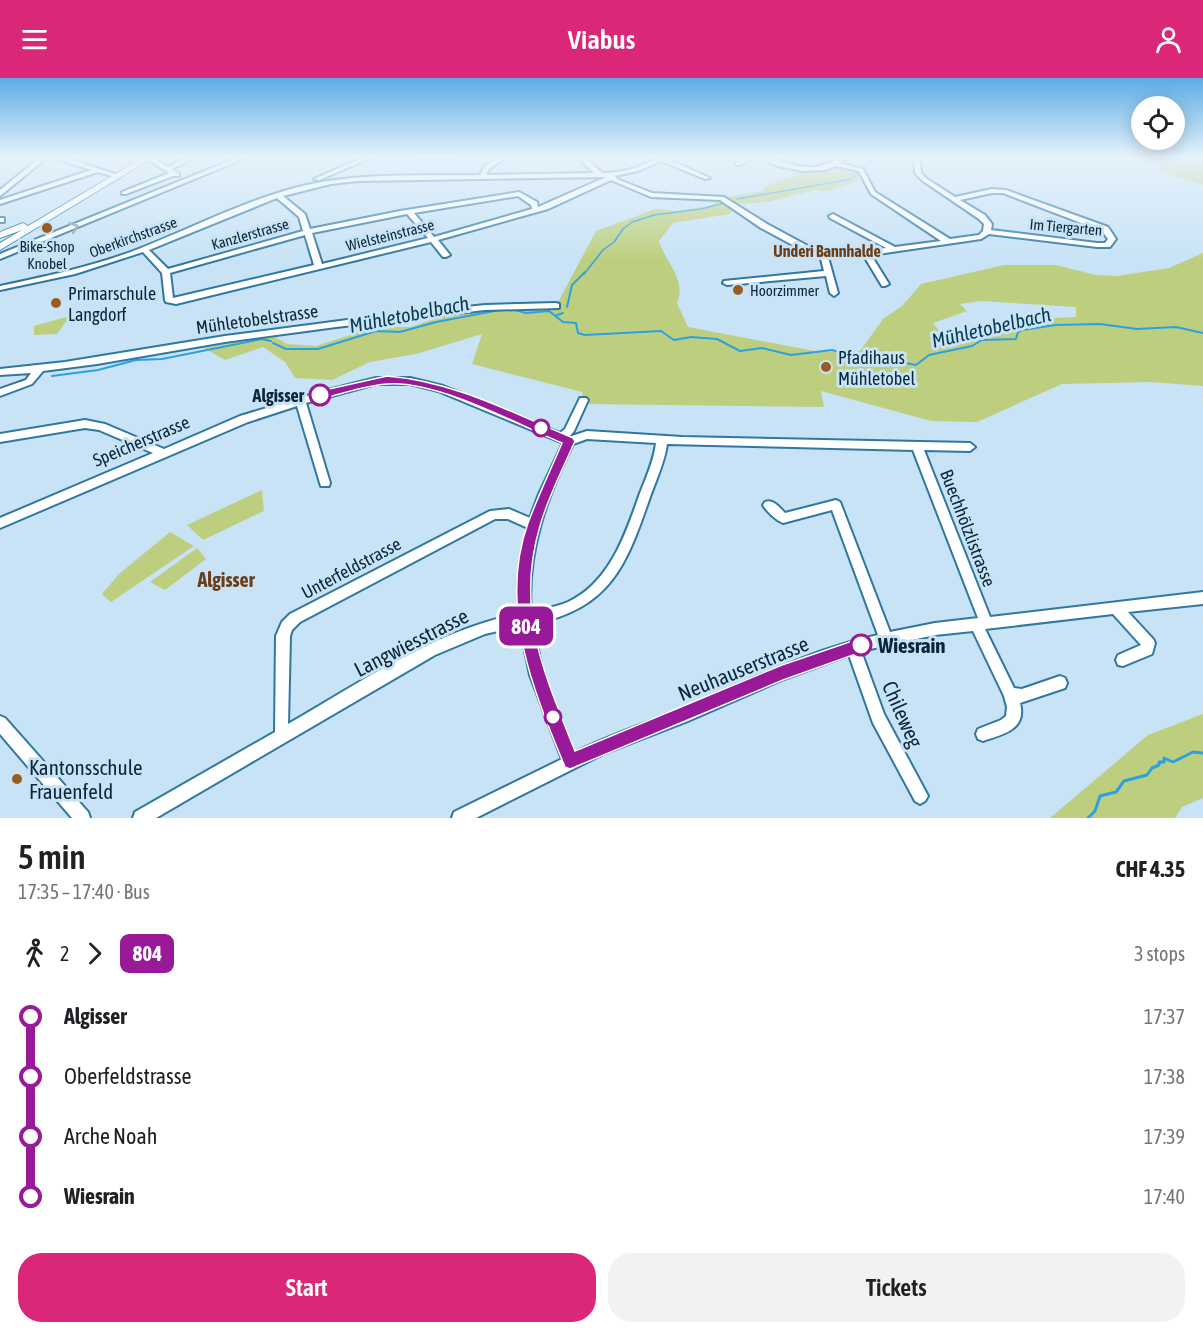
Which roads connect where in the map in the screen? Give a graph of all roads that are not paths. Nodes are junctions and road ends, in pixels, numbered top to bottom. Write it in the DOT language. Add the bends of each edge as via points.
graph roads {
  1 [pos="32,192"];
  2 [pos="93,192"];
  3 [pos="127,192"];
  4 [pos="160,192"];
  5 [pos="292,192"];
  6 [pos="581,192"];
  7 [pos="644,192"];
  8 [pos="871,192"];
  9 [pos="943,192"];
  10 [pos="989,192"];
  11 [pos="996,192"];
  12 [pos="124,193"];
  13 [pos="519,194"];
  14 [pos="279,196"];
  15 [pos="954,199"];
  16 [pos="0,202"];
  17 [pos="535,208"];
  18 [pos="59,212"];
  19 [pos="409,212"];
  20 [pos="833,216"];
  21 [pos="39,224"];
  22 [pos="307,232"];
  23 [pos="987,232"];
  24 [pos="2,234"];
  25 [pos="431,240"];
  26 [pos="947,242"];
  27 [pos="0,247"];
  28 [pos="144,249"];
  29 [pos="894,250"];
  30 [pos="823,254"];
  31 [pos="866,254"];
  32 [pos="446,255"];
  33 [pos="0,257"];
  34 [pos="319,267"];
  35 [pos="166,272"];
  36 [pos="829,273"];
  37 [pos="727,283"];
  38 [pos="885,284"];
  39 [pos="0,288"];
  40 [pos="834,293"];
  41 [pos="556,306"];
  42 [pos="39,370"];
  43 [pos="0,372"];
  44 [pos="0,393"];
  45 [pos="583,400"];
  46 [pos="300,401"];
  47 [pos="0,438"];
  48 [pos="566,439"];
  49 [pos="662,440"];
  50 [pos="917,446"];
  51 [pos="970,447"];
  52 [pos="162,453"];
  53 [pos="325,483"];
  54 [pos="769,505"];
  55 [pos="0,523"];
  56 [pos="534,525"];
  57 [pos="1203,597"];
  58 [pos="1116,608"];
  59 [pos="525,620"];
  60 [pos="981,623"];
  61 [pos="886,638"];
  62 [pos="853,647"];
  63 [pos="1123,660"];
  64 [pos="1060,683"];
  65 [pos="1010,694"];
  66 [pos="0,723"];
  67 [pos="983,734"];
  68 [pos="283,735"];
  69 [pos="570,761"];
  70 [pos="920,796"];
  71 [pos="82,818"];
  72 [pos="141,818"];
  73 [pos="460,818"];
  1 -- 16 [label="street"];
  2 -- 18 [label="main road"];
  3 -- 12 [label="street"];
  33 -- 4 [label="street, one-way"];
  5 -- 14 [label="street, Oberkirchstrasse"];
  6 -- 17 [label="street, Wielsteinstrasse"];
  7 -- 30 [label="street" via="722,198 764,226"];
  8 -- 26 [label="street"];
  9 -- 15 [label="street"];
  10 -- 15 [label="street, Im Tiergarten"];
  11 -- 23 [label="street, Im Tiergarten" via="1014,194 1104,229 1113,239 1107,245 1096,245"];
  13 -- 17 [label="street"];
  13 -- 19 [label="street, Kanzlerstrasse"];
  14 -- 22 [label="street" via="300,212"];
  14 -- 28 [label="street, Oberkirchstrasse"];
  15 -- 23 [label="street" via="986,221"];
  17 -- 25 [label="street, Wielsteinstrasse"];
  18 -- 21 [label="main road"];
  18 -- 24 [label="main road"];
  19 -- 22 [label="street, Kanzlerstrasse"];
  19 -- 25 [label="street"];
  20 -- 29 [label="street"];
  21 -- 24 [label="main road"];
  21 -- 27 [label="main road"];
  22 -- 34 [label="street"];
  22 -- 35 [label="street, Kanzlerstrasse"];
  23 -- 26 [label="street" via="981,237"];
  25 -- 32 [label="street"];
  25 -- 34 [label="street, Wielsteinstrasse"];
  26 -- 29 [label="street"];
  28 -- 35 [label="street"];
  28 -- 39 [label="street, Oberkirchstrasse" via="74,272"];
  29 -- 31 [label="street"];
  30 -- 31 [label="street"];
  30 -- 36 [label="street"];
  31 -- 38 [label="street"];
  34 -- 35 [label="street, Wielsteinstrasse" via="176,301 169,300"];
  36 -- 37 [label="street"];
  36 -- 40 [label="street"];
  41 -- 42 [label="street, Mühletobelstrasse" via="503,305 367,320"];
  42 -- 43 [label="street, Mühletobelstrasse"];
  42 -- 44 [label="street" via="29,382"];
  45 -- 48 [label="street"];
  46 -- 48 [label="street, Speicherstrasse" via="376,381 410,381 449,391"];
  46 -- 52 [label="street, Speicherstrasse"];
  46 -- 53 [label="street"];
  47 -- 52 [label="street" via="86,424"];
  48 -- 49 [label="street" via="587,435"];
  48 -- 56 [label="street"];
  49 -- 50 [label="street"];
  49 -- 59 [label="street, Langwiesstrasse" via="610,575 577,604"];
  50 -- 51 [label="street"];
  50 -- 60 [label="street, Buechhölzlistrasse"];
  52 -- 55 [label="street, Speicherstrasse"];
  54 -- 61 [label="street" via="783,518 836,506"];
  56 -- 59 [label="street" via="524,567"];
  56 -- 68 [label="street, Unterfeldstrasse" via="509,514 494,514 295,618 283,636"];
  57 -- 58 [label="street, Neuhauserstrasse"];
  58 -- 60 [label="street, Neuhauserstrasse"];
  58 -- 63 [label="street" via="1148,643 1147,650"];
  59 -- 68 [label="street, Langwiesstrasse" via="486,627 446,643"];
  59 -- 69 [label="street" via="533,662"];
  60 -- 61 [label="street, Neuhauserstrasse"];
  60 -- 65 [label="street, Buechhölzlistrasse"];
  61 -- 62 [label="street, Neuhauserstrasse"];
  62 -- 69 [label="street, Neuhauserstrasse"];
  62 -- 70 [label="street, Chileweg" via="878,718"];
  64 -- 65 [label="street" via="1022,696"];
  65 -- 67 [label="street" via="1013,719 1006,726"];
  66 -- 71 [label="street"];
  68 -- 72 [label="street, Langwiesstrasse"];
  69 -- 73 [label="street, Neuhauserstrasse"];
}
